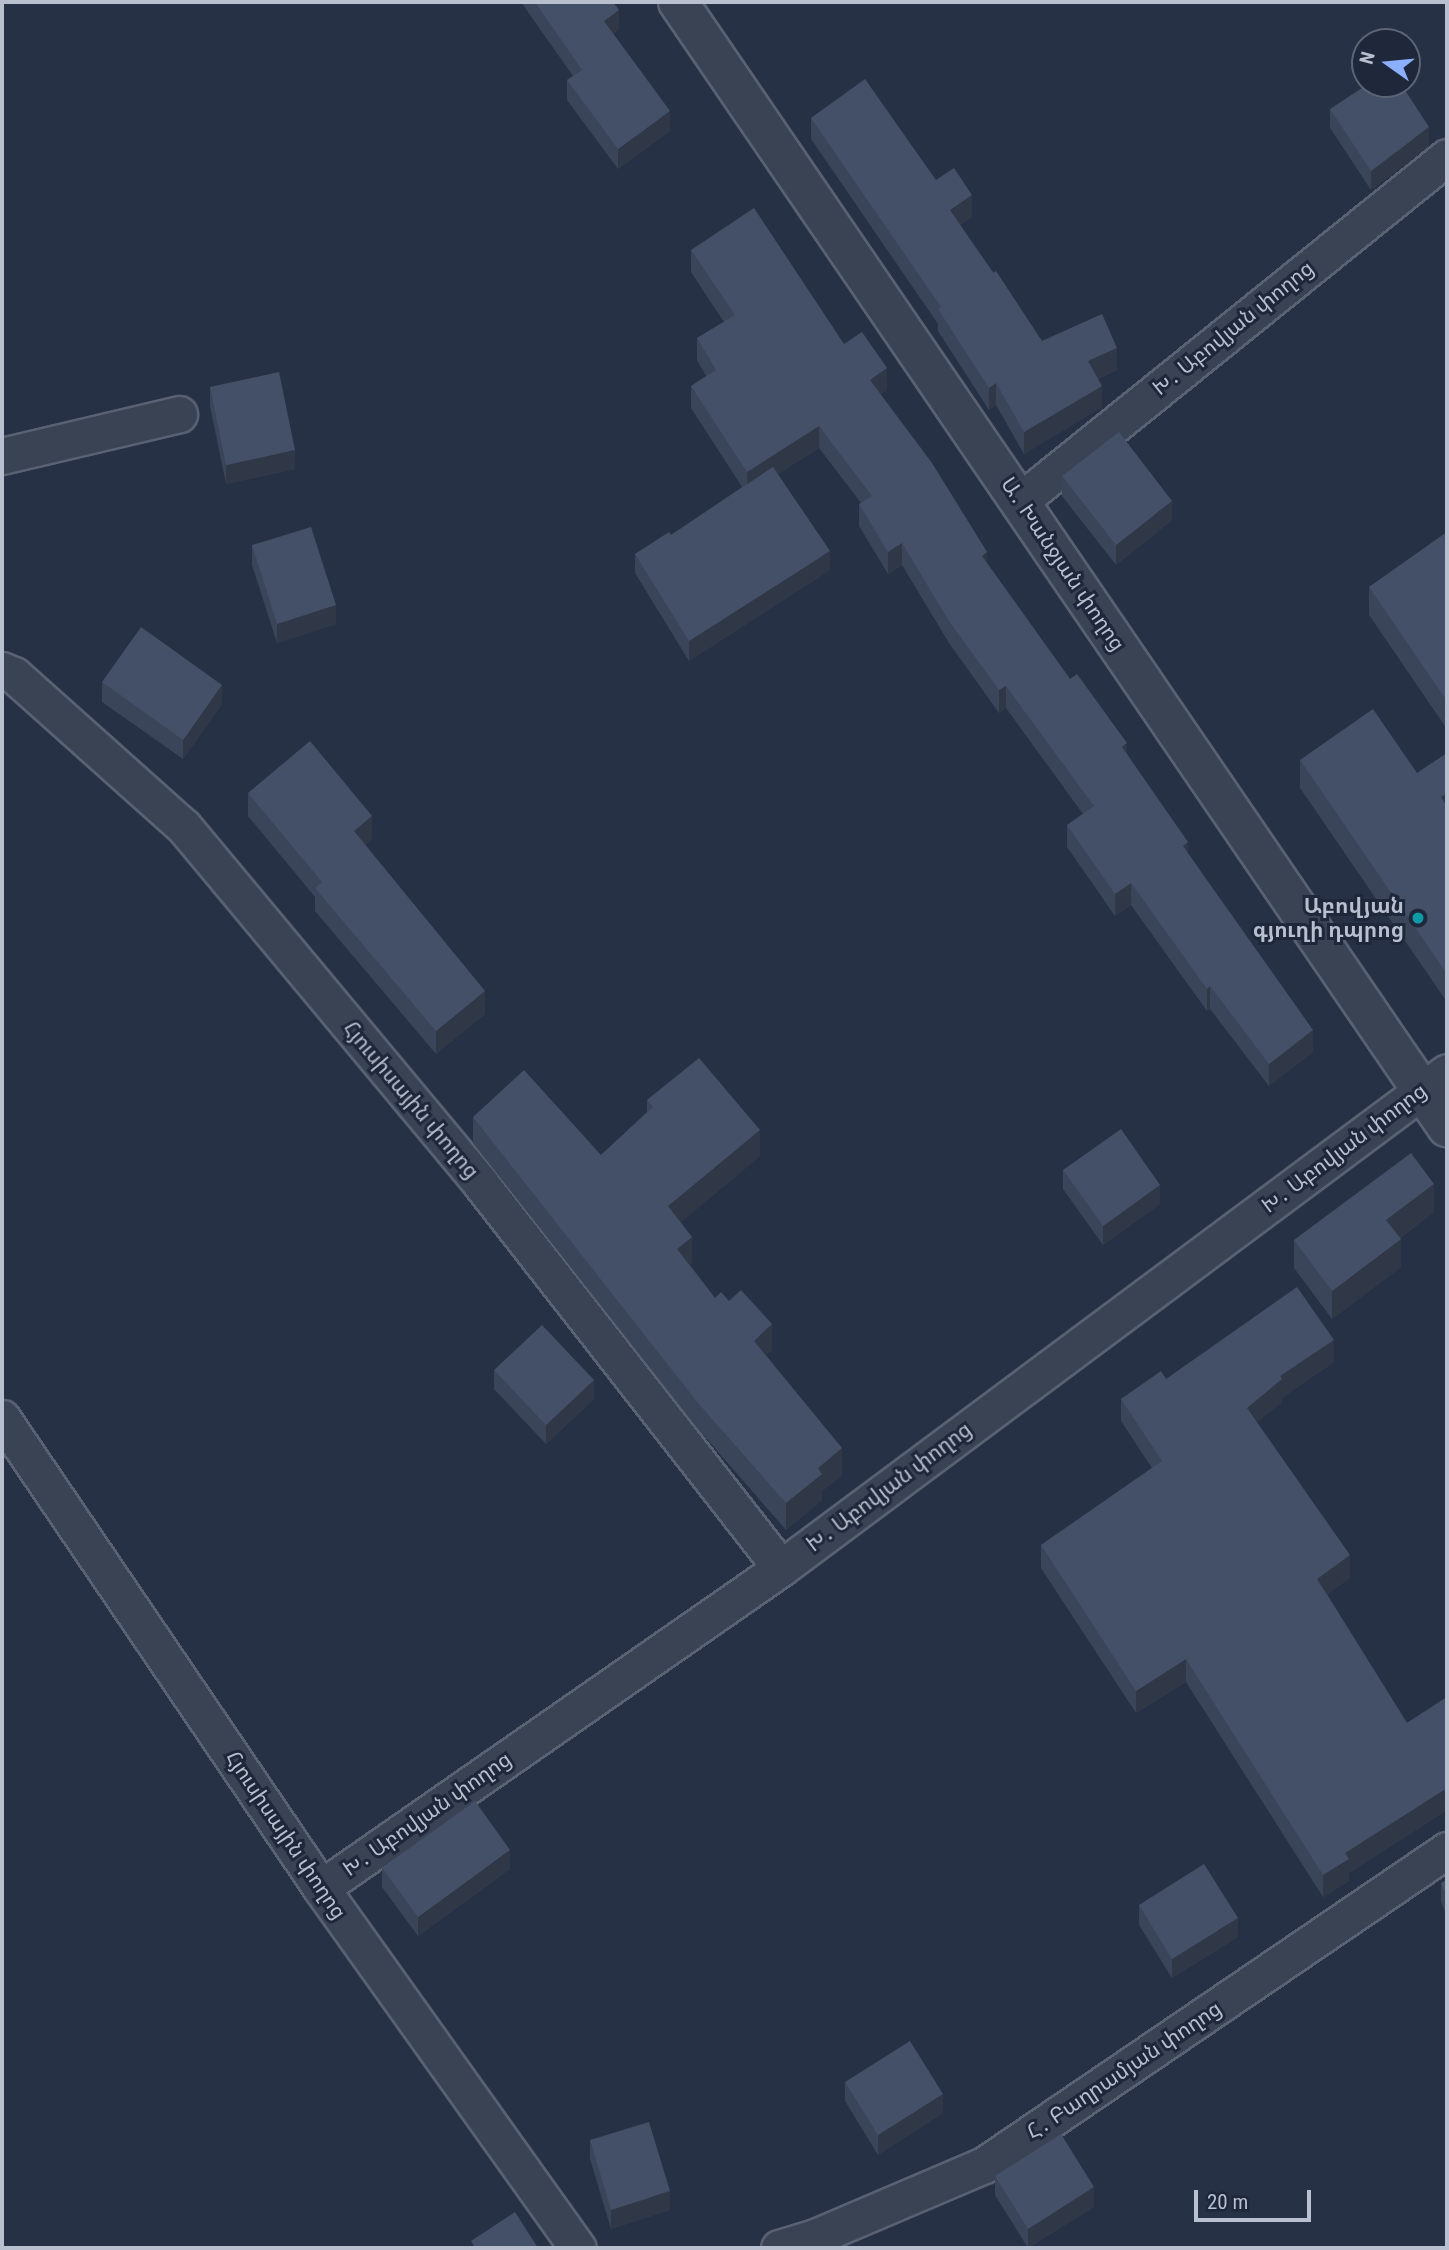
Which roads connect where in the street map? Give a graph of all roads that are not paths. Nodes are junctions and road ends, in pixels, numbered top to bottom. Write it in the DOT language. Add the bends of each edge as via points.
graph roads {
  1 [pos="678,2"];
  2 [pos="1447,157"];
  3 [pos="179,414"];
  4 [pos="2,456"];
  5 [pos="1020,500"];
  6 [pos="2,670"];
  7 [pos="1435,1081"];
  8 [pos="1447,1127"];
  9 [pos="2,1418"];
  10 [pos="781,1568"];
  11 [pos="1447,1850"];
  12 [pos="321,1888"];
  13 [pos="578,2248"];
  14 [pos="779,2248"];
  1 -- 5 [label="street, Ա․ Խանջյան փողոց"];
  2 -- 5 [label="street, Խ․ Աբովյան փողոց"];
  3 -- 4 [label="street"];
  5 -- 7 [label="street, Ա․ Խանջյան փողոց"];
  6 -- 10 [label="street, Հյուսիսային փողոց" via="184,827 481,1184"];
  7 -- 8 [label="street, Ա․ Խանջյան փողոց"];
  7 -- 10 [label="street, Խ․ Աբովյան փողոց"];
  9 -- 12 [label="street, Հյուսիսային փողոց"];
  10 -- 12 [label="street, Խ․ Աբովյան փողոց"];
  11 -- 14 [label="street, Հ․ Բաղրամյան փողոց" via="984,2165"];
  12 -- 13 [label="street, Հյուսիսային փողոց"];
}
